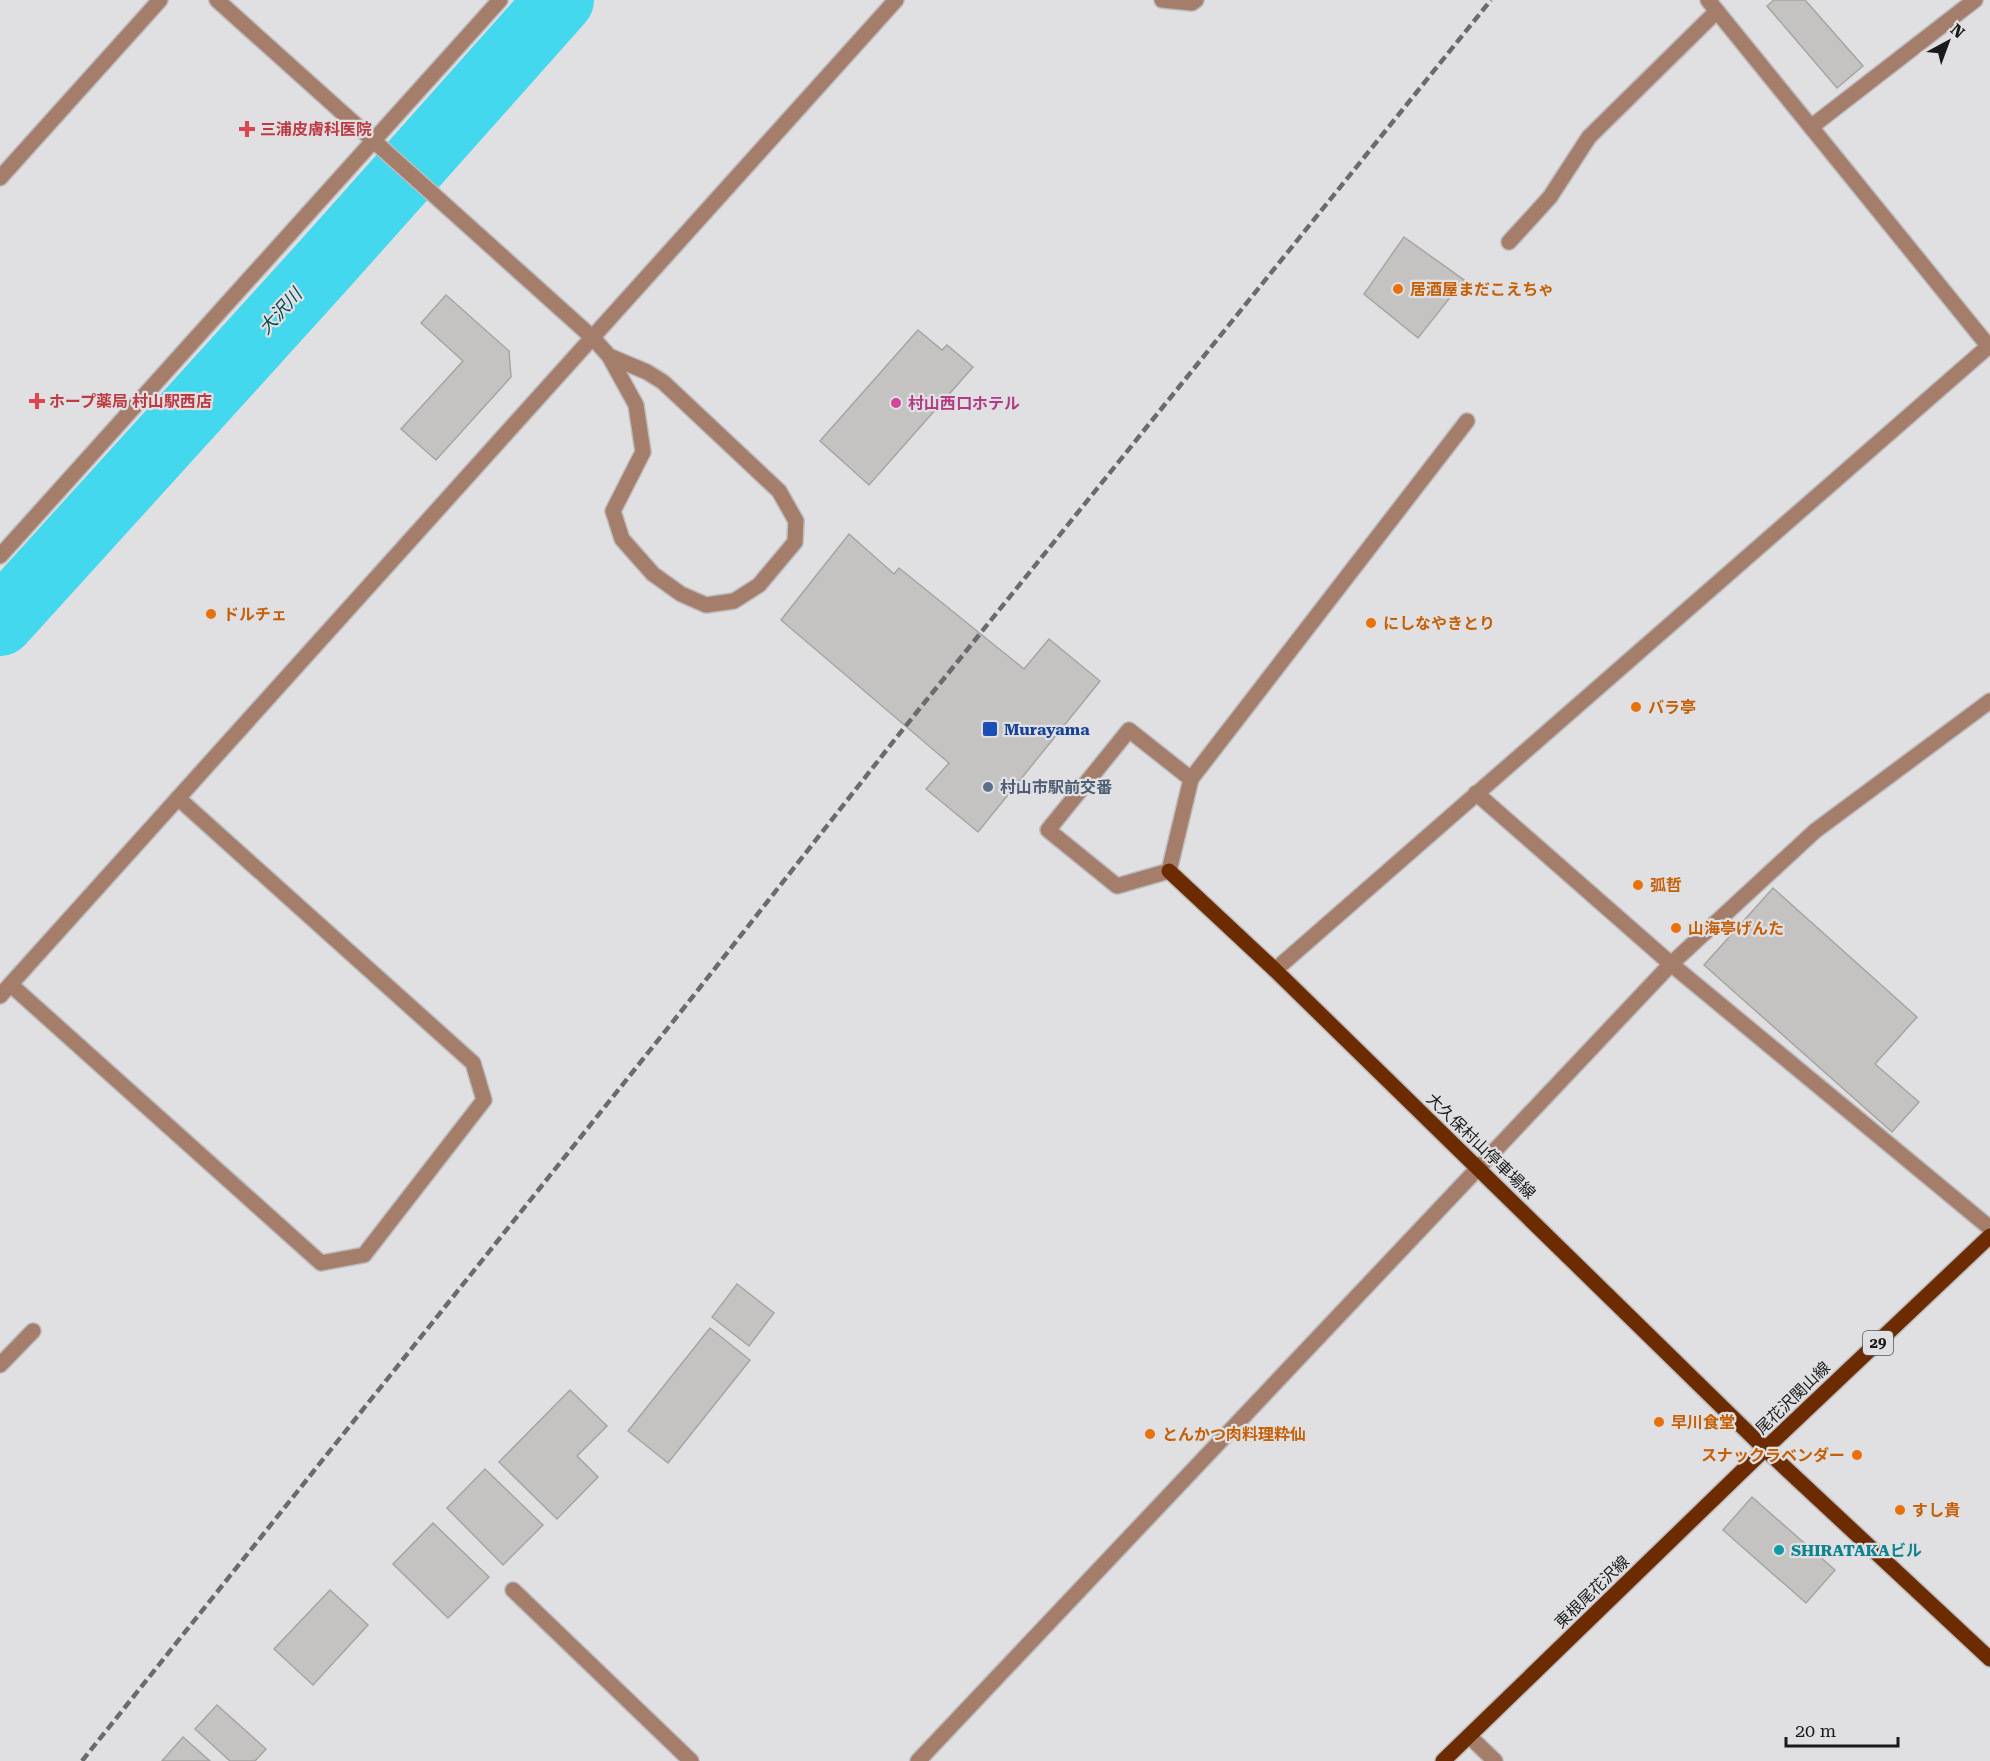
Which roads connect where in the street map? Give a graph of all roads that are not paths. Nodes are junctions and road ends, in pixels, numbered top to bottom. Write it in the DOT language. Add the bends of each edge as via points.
graph roads {
  1 [pos="160,0"];
  2 [pos="217,0"];
  3 [pos="500,0"];
  4 [pos="896,0"];
  5 [pos="1162,0"];
  6 [pos="1196,0"];
  7 [pos="1975,0"];
  8 [pos="1713,5"];
  9 [pos="1811,127"];
  10 [pos="374,141"];
  11 [pos="0,178"];
  12 [pos="1509,242"];
  13 [pos="593,338"];
  14 [pos="1989,346"];
  15 [pos="609,356"];
  16 [pos="1467,421"];
  17 [pos="0,556"];
  18 [pos="1990,701"];
  19 [pos="1191,779"];
  20 [pos="1476,793"];
  21 [pos="178,798"];
  22 [pos="1169,872"];
  23 [pos="1671,964"];
  24 [pos="1275,970"];
  25 [pos="11,985"];
  26 [pos="0,996"];
  27 [pos="1478,1167"];
  28 [pos="1990,1228"];
  29 [pos="1990,1236"];
  30 [pos="33,1330"];
  31 [pos="0,1365"];
  32 [pos="1765,1449"];
  33 [pos="513,1590"];
  34 [pos="1990,1659"];
  35 [pos="1469,1736"];
  36 [pos="691,1761"];
  37 [pos="918,1761"];
  38 [pos="1443,1761"];
  39 [pos="1495,1761"];
  1 -- 11 [label="street"];
  2 -- 10 [label="street"];
  3 -- 10 [label="street"];
  4 -- 13 [label="street"];
  5 -- 6 [label="street"];
  7 -- 9 [label="street"];
  8 -- 9 [label="street"];
  8 -- 12 [label="street" via="1589,137 1550,197"];
  9 -- 14 [label="street"];
  10 -- 13 [label="street"];
  10 -- 17 [label="street"];
  13 -- 15 [label="street"];
  13 -- 21 [label="street"];
  14 -- 20 [label="street"];
  15 -- 15 [label="street" via="663,382 778,491 796,521 795,542 759,585 734,601 706,605 681,594 653,574 622,538 613,511 643,452 636,405"];
  16 -- 19 [label="street"];
  18 -- 23 [label="street" via="1815,831"];
  19 -- 22 [label="street"];
  19 -- 22 [label="street" via="1129,730 1048,830 1118,886"];
  20 -- 23 [label="street"];
  20 -- 24 [label="street"];
  21 -- 25 [label="street"];
  21 -- 25 [label="street" via="473,1063 484,1100 364,1255 321,1263"];
  22 -- 24 [label="main road, 大久保村山停車場線"];
  23 -- 27 [label="street"];
  23 -- 28 [label="street"];
  24 -- 27 [label="main road, 大久保村山停車場線"];
  25 -- 26 [label="street"];
  27 -- 32 [label="main road, 大久保村山停車場線"];
  27 -- 37 [label="street"];
  29 -- 32 [label="main road, 尾花沢関山線 / 29"];
  30 -- 31 [label="street"];
  32 -- 34 [label="main road, 尾花沢関山線"];
  32 -- 35 [label="main road, 東根尾花沢線"];
  33 -- 36 [label="street"];
  35 -- 38 [label="main road, 東根尾花沢線"];
  35 -- 39 [label="street"];
}
